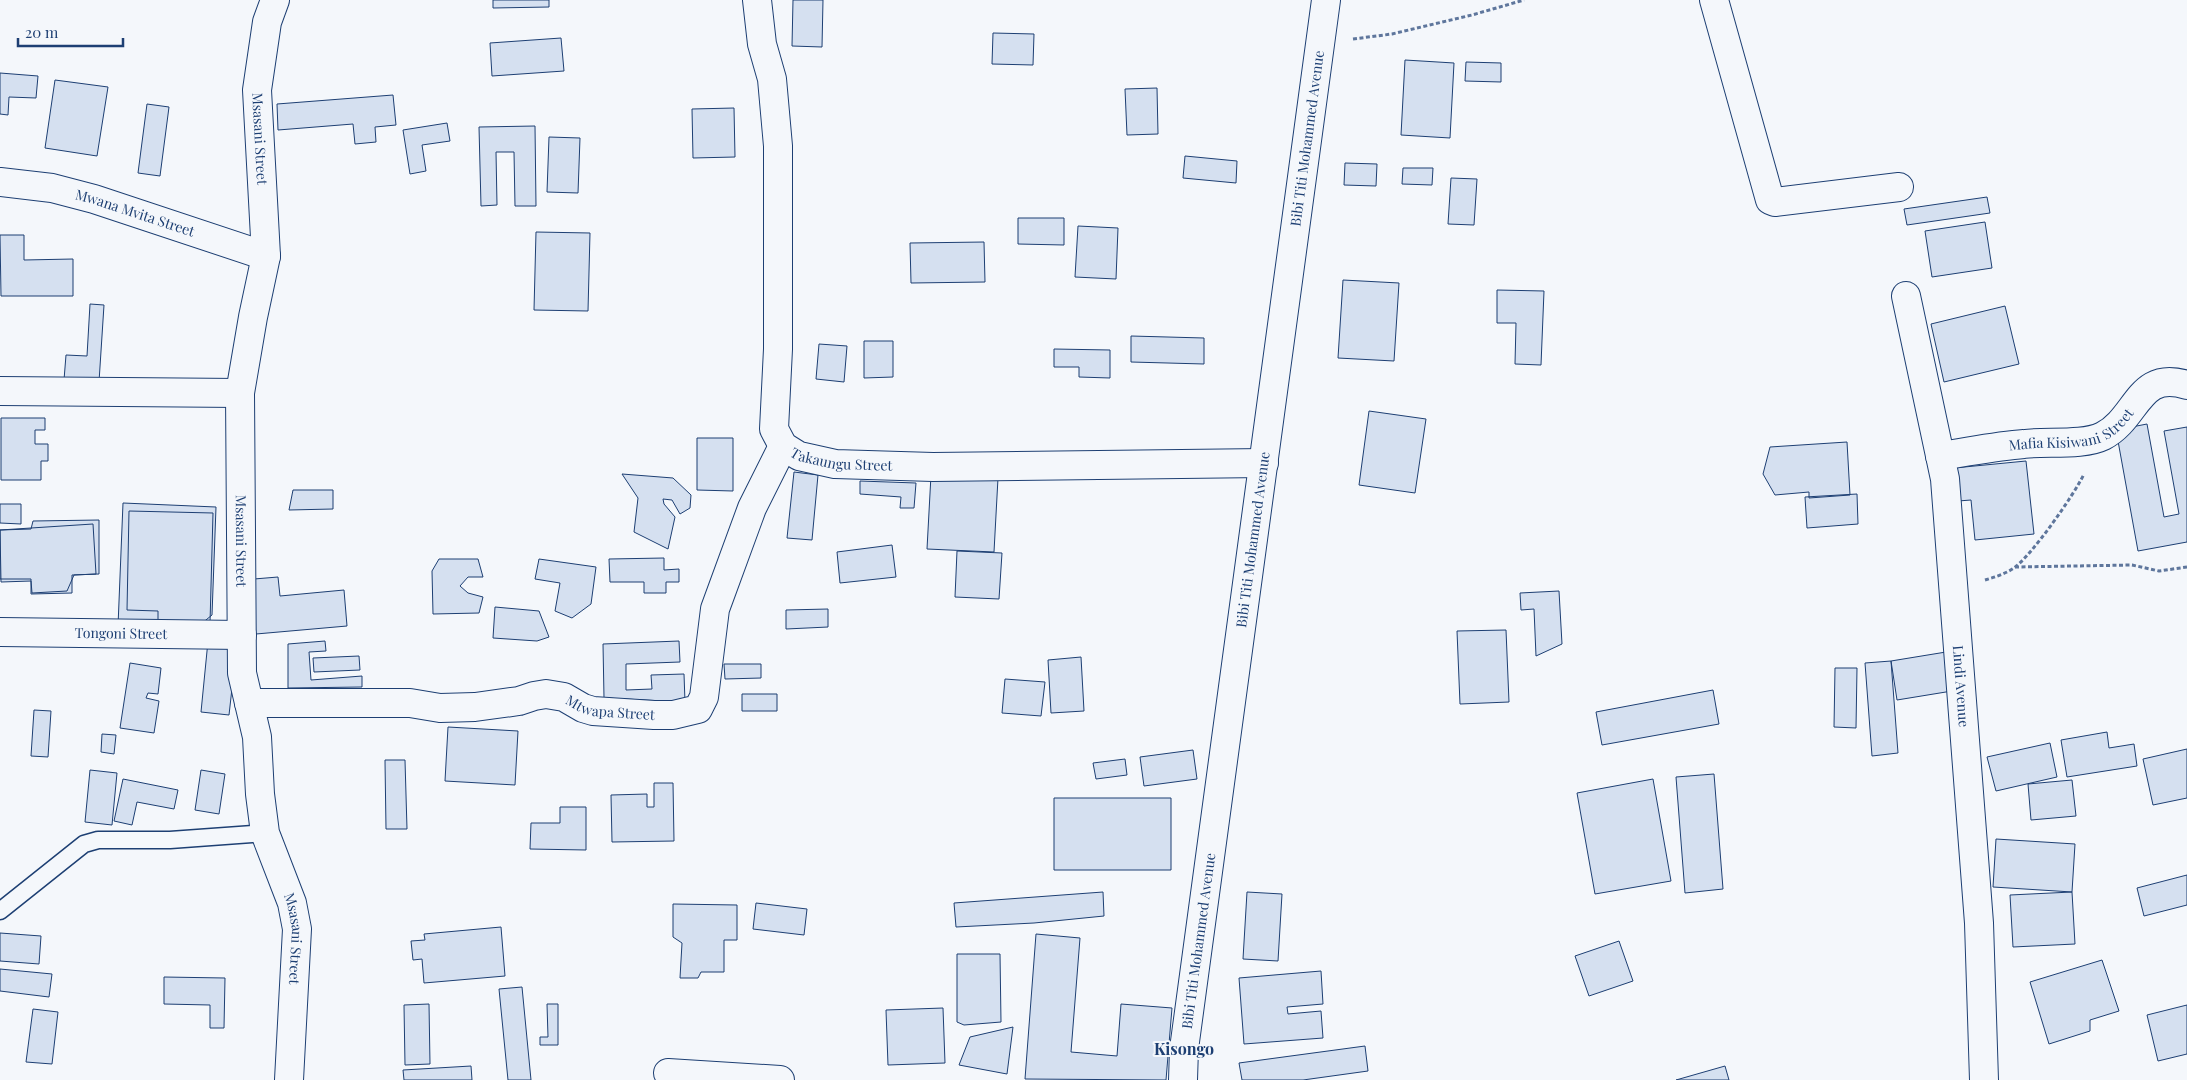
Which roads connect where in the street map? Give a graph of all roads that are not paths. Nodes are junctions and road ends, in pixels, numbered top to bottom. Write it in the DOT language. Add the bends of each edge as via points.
graph roads {
  1 [pos="275,0"];
  2 [pos="757,0"];
  3 [pos="1326,0"];
  4 [pos="1714,0"];
  5 [pos="0,182"];
  6 [pos="1899,188"];
  7 [pos="266,256"];
  8 [pos="1906,296"];
  9 [pos="2187,385"];
  10 [pos="0,391"];
  11 [pos="240,393"];
  12 [pos="783,446"];
  13 [pos="1940,456"];
  14 [pos="1264,463"];
  15 [pos="0,632"];
  16 [pos="242,635"];
  17 [pos="249,703"];
  18 [pos="265,833"];
  19 [pos="0,911"];
  20 [pos="668,1073"];
  21 [pos="289,1080"];
  22 [pos="780,1080"];
  23 [pos="1183,1080"];
  24 [pos="1984,1080"];
  1 -- 7 [label="street, Msasani Street" via="267,22 257,90"];
  2 -- 12 [label="street, Takaungu Street" via="762,44 772,79 778,146 778,349 774,429"];
  3 -- 14 [label="street, Bibi Titi Mohammed Avenue"];
  4 -- 6 [label="street" via="1770,200"];
  5 -- 7 [label="street, Mwana Mvita Street" via="52,188 94,199"];
  7 -- 11 [label="street, Msasani Street"];
  8 -- 13 [label="street, Lindi Avenue"];
  9 -- 13 [label="street, Mafia Kisiwani Street" via="2169,382 2150,387 2117,428 2101,437"];
  10 -- 11 [label="street"];
  11 -- 16 [label="street, Msasani Street"];
  12 -- 14 [label="street, Takaungu Street" via="800,456 845,464 933,467"];
  12 -- 17 [label="street, Mtwapa Street" via="752,508 715,609 704,697 698,709 673,715 593,711 564,697 546,694 475,707 440,708 410,703"];
  13 -- 24 [label="street, Lindi Avenue" via="1945,479 1979,923"];
  14 -- 23 [label="street, Bibi Titi Mohammed Avenue" via="1184,1049"];
  15 -- 16 [label="street, Tongoni Street"];
  16 -- 17 [label="street, Msasani Street" via="242,673"];
  17 -- 18 [label="street, Msasani Street" via="257,737"];
  18 -- 19 [label="lane" via="170,840 98,840 84,844"];
  18 -- 21 [label="street, Msasani Street" via="292,902 297,929"];
  20 -- 22 [label="street"];
}
